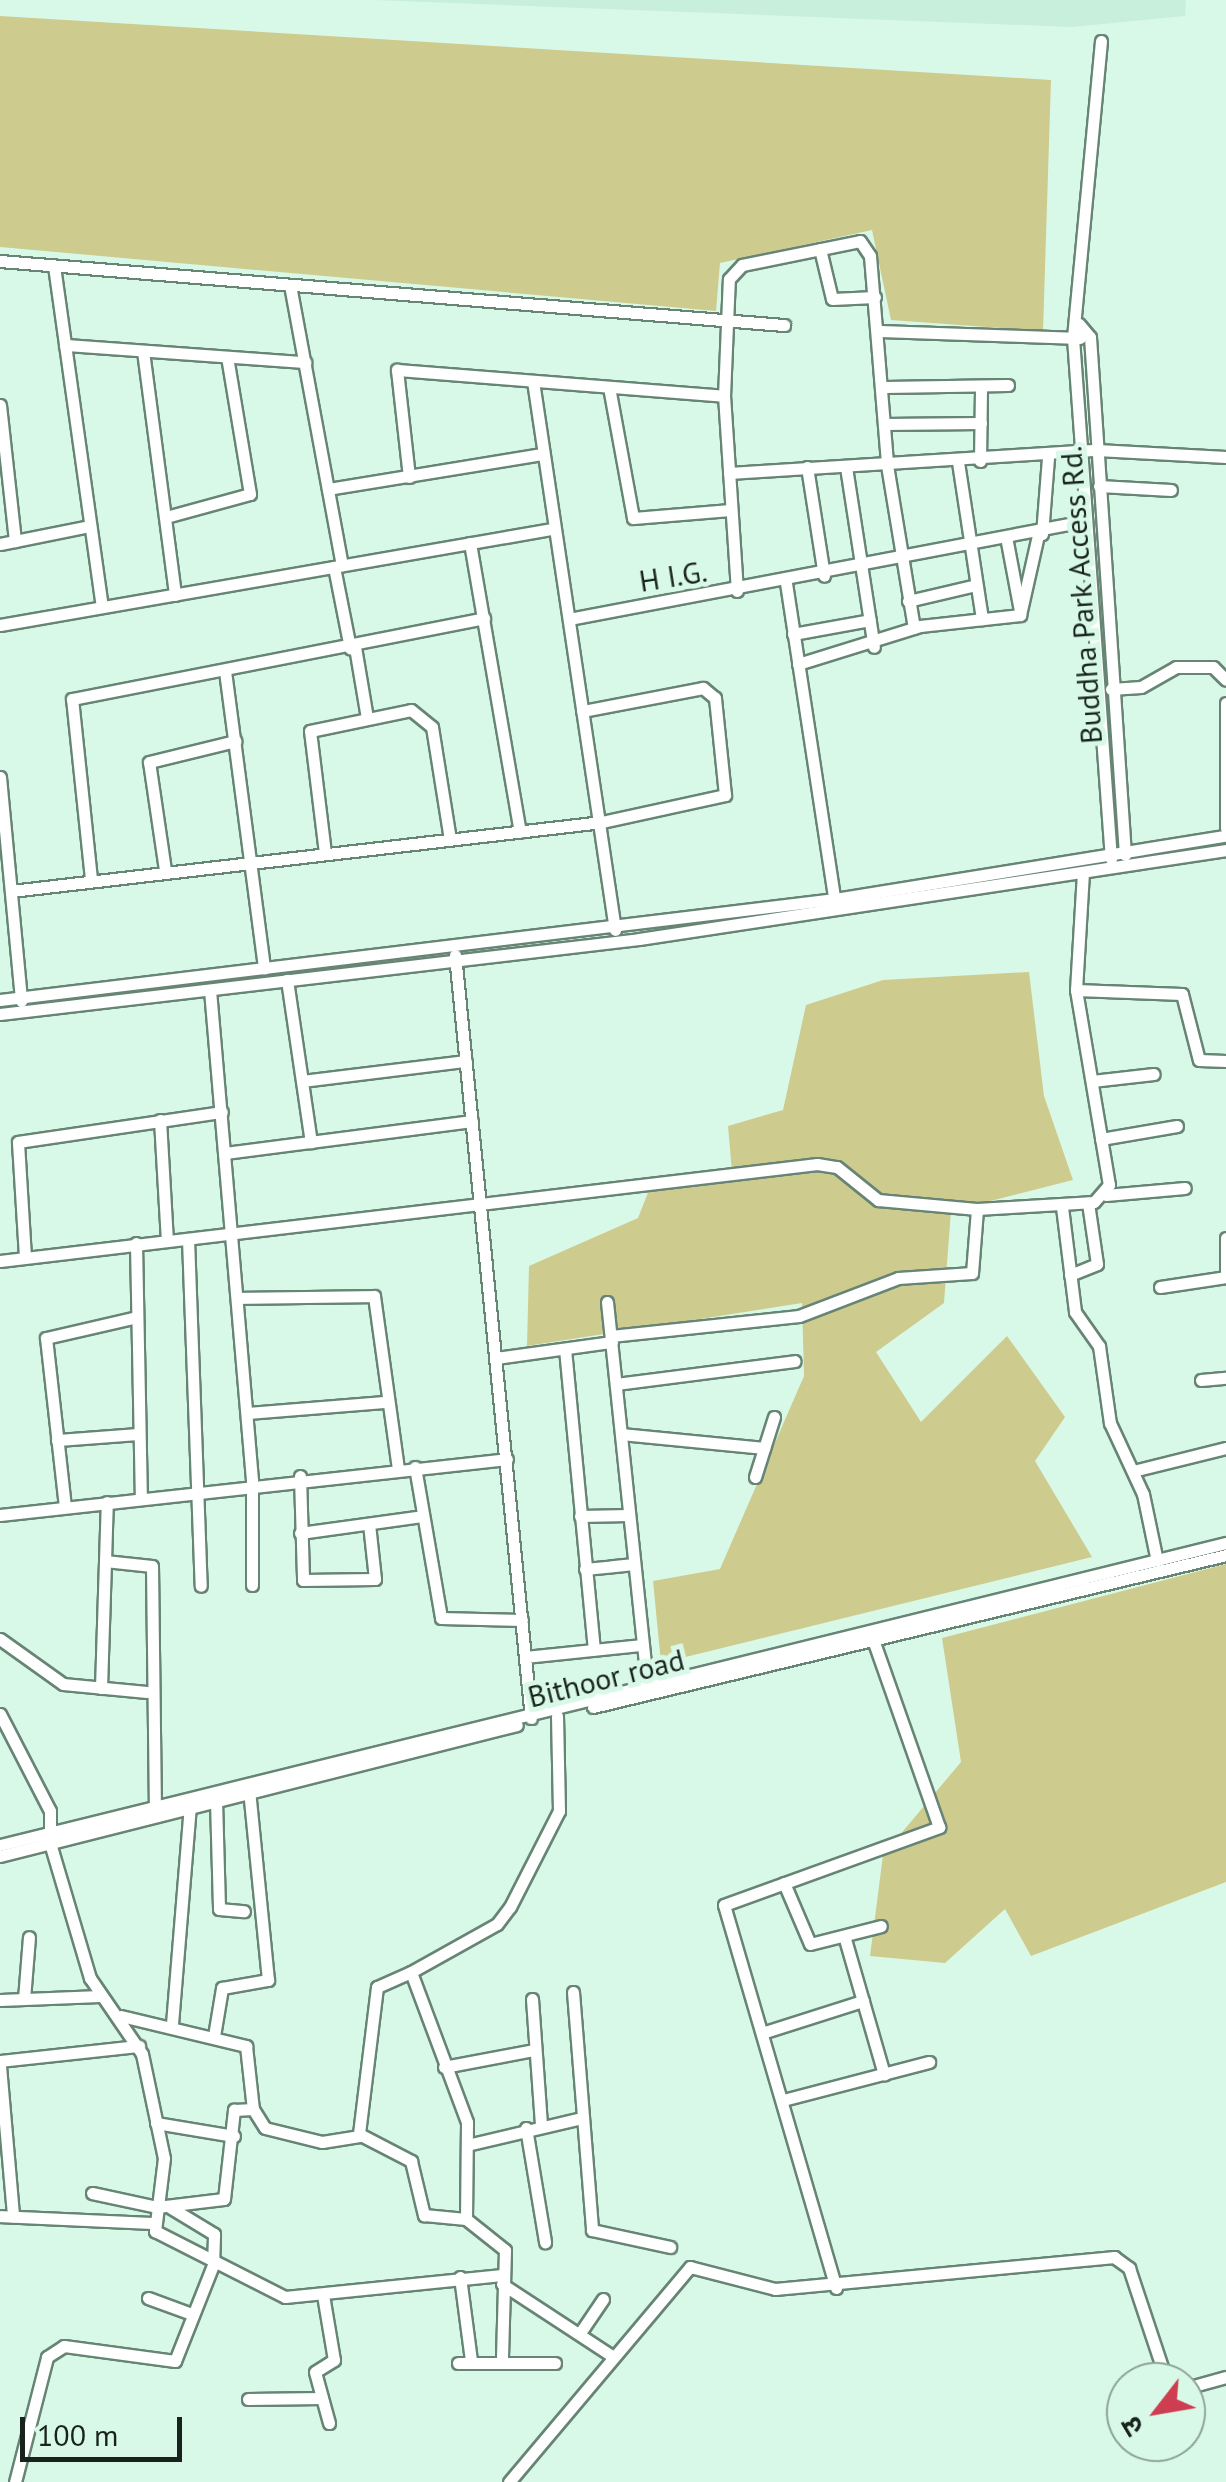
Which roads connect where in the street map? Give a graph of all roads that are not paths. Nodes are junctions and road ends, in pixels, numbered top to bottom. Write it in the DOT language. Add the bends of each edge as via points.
graph roads {
  1 [pos="1101,41"];
  2 [pos="820,249"];
  3 [pos="0,260"];
  4 [pos="54,266"];
  5 [pos="290,285"];
  6 [pos="875,296"];
  7 [pos="727,321"];
  8 [pos="1079,324"];
  9 [pos="784,325"];
  10 [pos="880,331"];
  11 [pos="1090,337"];
  12 [pos="1073,338"];
  13 [pos="65,346"];
  14 [pos="143,351"];
  15 [pos="227,357"];
  16 [pos="305,362"];
  17 [pos="533,381"];
  18 [pos="1008,385"];
  19 [pos="609,387"];
  20 [pos="981,387"];
  21 [pos="886,388"];
  22 [pos="724,396"];
  23 [pos="0,405"];
  24 [pos="980,422"];
  25 [pos="884,424"];
  26 [pos="1097,450"];
  27 [pos="1082,452"];
  28 [pos="541,454"];
  29 [pos="1226,457"];
  30 [pos="1048,458"];
  31 [pos="980,461"];
  32 [pos="958,462"];
  33 [pos="887,466"];
  34 [pos="807,467"];
  35 [pos="846,468"];
  36 [pos="4,470"];
  37 [pos="729,473"];
  38 [pos="409,476"];
  39 [pos="1099,486"];
  40 [pos="328,489"];
  41 [pos="1171,490"];
  42 [pos="732,510"];
  43 [pos="166,517"];
  44 [pos="1084,521"];
  45 [pos="90,526"];
  46 [pos="551,529"];
  47 [pos="1040,534"];
  48 [pos="15,541"];
  49 [pos="1006,542"];
  50 [pos="470,543"];
  51 [pos="0,544"];
  52 [pos="970,548"];
  53 [pos="900,560"];
  54 [pos="338,566"];
  55 [pos="862,569"];
  56 [pos="824,576"];
  57 [pos="786,583"];
  58 [pos="976,585"];
  59 [pos="737,591"];
  60 [pos="175,594"];
  61 [pos="908,601"];
  62 [pos="102,607"];
  63 [pos="1020,614"];
  64 [pos="484,618"];
  65 [pos="569,619"];
  66 [pos="870,620"];
  67 [pos="982,620"];
  68 [pos="0,625"];
  69 [pos="914,628"];
  70 [pos="793,634"];
  71 [pos="874,647"];
  72 [pos="353,648"];
  73 [pos="798,664"];
  74 [pos="225,671"];
  75 [pos="1226,680"];
  76 [pos="1112,688"];
  77 [pos="1226,703"];
  78 [pos="582,711"];
  79 [pos="366,718"];
  80 [pos="235,741"];
  81 [pos="0,777"];
  82 [pos="602,822"];
  83 [pos="1226,828"];
  84 [pos="520,832"];
  85 [pos="1226,836"];
  86 [pos="450,840"];
  87 [pos="1125,850"];
  88 [pos="1226,850"];
  89 [pos="1111,852"];
  90 [pos="325,853"];
  91 [pos="250,861"];
  92 [pos="1126,866"];
  93 [pos="1112,868"];
  94 [pos="164,870"];
  95 [pos="1084,872"];
  96 [pos="91,879"];
  97 [pos="12,890"];
  98 [pos="835,905"];
  99 [pos="615,925"];
  100 [pos="614,941"];
  101 [pos="455,953"];
  102 [pos="264,968"];
  103 [pos="286,980"];
  104 [pos="210,990"];
  105 [pos="1076,990"];
  106 [pos="20,998"];
  107 [pos="0,1000"];
  108 [pos="22,1012"];
  109 [pos="0,1014"];
  110 [pos="466,1061"];
  111 [pos="1226,1061"];
  112 [pos="1154,1074"];
  113 [pos="302,1081"];
  114 [pos="1092,1081"];
  115 [pos="222,1112"];
  116 [pos="160,1120"];
  117 [pos="472,1121"];
  118 [pos="1177,1126"];
  119 [pos="1101,1138"];
  120 [pos="311,1142"];
  121 [pos="225,1153"];
  122 [pos="1185,1188"];
  123 [pos="1106,1196"];
  124 [pos="1088,1203"];
  125 [pos="480,1205"];
  126 [pos="1062,1207"];
  127 [pos="977,1209"];
  128 [pos="234,1236"];
  129 [pos="1226,1238"];
  130 [pos="188,1239"];
  131 [pos="168,1241"];
  132 [pos="136,1244"];
  133 [pos="25,1257"];
  134 [pos="0,1261"];
  135 [pos="1070,1275"];
  136 [pos="1226,1276"];
  137 [pos="1160,1287"];
  138 [pos="238,1298"];
  139 [pos="607,1302"];
  140 [pos="136,1318"];
  141 [pos="612,1339"];
  142 [pos="565,1349"];
  143 [pos="496,1358"];
  144 [pos="796,1361"];
  145 [pos="1226,1378"];
  146 [pos="1201,1380"];
  147 [pos="616,1384"];
  148 [pos="385,1402"];
  149 [pos="247,1413"];
  150 [pos="774,1417"];
  151 [pos="139,1434"];
  152 [pos="621,1434"];
  153 [pos="57,1440"];
  154 [pos="764,1448"];
  155 [pos="1226,1448"];
  156 [pos="506,1459"];
  157 [pos="414,1466"];
  158 [pos="398,1468"];
  159 [pos="1133,1470"];
  160 [pos="300,1476"];
  161 [pos="755,1477"];
  162 [pos="252,1480"];
  163 [pos="199,1491"];
  164 [pos="141,1498"];
  165 [pos="106,1502"];
  166 [pos="65,1507"];
  167 [pos="0,1515"];
  168 [pos="629,1515"];
  169 [pos="422,1516"];
  170 [pos="580,1516"];
  171 [pos="370,1524"];
  172 [pos="300,1533"];
  173 [pos="1226,1543"];
  174 [pos="1226,1555"];
  175 [pos="1156,1561"];
  176 [pos="105,1562"];
  177 [pos="634,1564"];
  178 [pos="585,1569"];
  179 [pos="252,1585"];
  180 [pos="201,1586"];
  181 [pos="522,1620"];
  182 [pos="0,1639"];
  183 [pos="874,1642"];
  184 [pos="642,1646"];
  185 [pos="594,1650"];
  186 [pos="526,1657"];
  187 [pos="647,1684"];
  188 [pos="101,1688"];
  189 [pos="147,1692"];
  190 [pos="0,1714"];
  191 [pos="557,1716"];
  192 [pos="531,1718"];
  193 [pos="249,1792"];
  194 [pos="216,1800"];
  195 [pos="155,1806"];
  196 [pos="190,1807"];
  197 [pos="51,1838"];
  198 [pos="0,1845"];
  199 [pos="0,1856"];
  200 [pos="191,1859"];
  201 [pos="218,1860"];
  202 [pos="784,1882"];
  203 [pos="244,1912"];
  204 [pos="881,1926"];
  205 [pos="29,1936"];
  206 [pos="845,1940"];
  207 [pos="410,1972"];
  208 [pos="573,1992"];
  209 [pos="100,1996"];
  210 [pos="532,1998"];
  211 [pos="0,2000"];
  212 [pos="24,2000"];
  213 [pos="863,2001"];
  214 [pos="121,2016"];
  215 [pos="172,2024"];
  216 [pos="765,2032"];
  217 [pos="214,2036"];
  218 [pos="139,2046"];
  219 [pos="534,2050"];
  220 [pos="929,2062"];
  221 [pos="0,2064"];
  222 [pos="444,2068"];
  223 [pos="884,2074"];
  224 [pos="3,2093"];
  225 [pos="787,2098"];
  226 [pos="253,2109"];
  227 [pos="578,2118"];
  228 [pos="156,2123"];
  229 [pos="541,2125"];
  230 [pos="526,2128"];
  231 [pos="234,2136"];
  232 [pos="360,2136"];
  233 [pos="467,2145"];
  234 [pos="92,2192"];
  235 [pos="163,2207"];
  236 [pos="7,2216"];
  237 [pos="466,2219"];
  238 [pos="152,2222"];
  239 [pos="545,2242"];
  240 [pos="670,2247"];
  241 [pos="212,2265"];
  242 [pos="460,2277"];
  243 [pos="502,2279"];
  244 [pos="836,2288"];
  245 [pos="323,2295"];
  246 [pos="148,2298"];
  247 [pos="603,2299"];
  248 [pos="189,2313"];
  249 [pos="580,2333"];
  250 [pos="612,2356"];
  251 [pos="502,2358"];
  252 [pos="1160,2362"];
  253 [pos="556,2363"];
  254 [pos="322,2398"];
  255 [pos="248,2399"];
  256 [pos="329,2423"];
  257 [pos="15,2482"];
  258 [pos="509,2482"];
  1 -- 8 [label="street, Buddha Park Access Rd."];
  2 -- 6 [label="street" via="832,299"];
  2 -- 6 [label="street" via="863,242"];
  2 -- 7 [label="street" via="736,268"];
  3 -- 4 [label="street"];
  4 -- 5 [label="street"];
  4 -- 13 [label="street"];
  5 -- 7 [label="street"];
  5 -- 16 [label="street"];
  6 -- 10 [label="street"];
  7 -- 9 [label="street"];
  7 -- 22 [label="street"];
  8 -- 11 [label="street"];
  8 -- 12 [label="street, Buddha Park Access Rd."];
  10 -- 12 [label="street"];
  10 -- 21 [label="street"];
  11 -- 12 [label="street"];
  11 -- 26 [label="street, Buddha Park Access Rd."];
  12 -- 27 [label="street, Buddha Park Access Rd."];
  13 -- 14 [label="street"];
  13 -- 45 [label="street"];
  14 -- 15 [label="street"];
  14 -- 43 [label="street"];
  15 -- 16 [label="street"];
  15 -- 43 [label="street" via="250,494"];
  16 -- 40 [label="street"];
  17 -- 19 [label="street"];
  17 -- 28 [label="street"];
  17 -- 38 [label="street" via="394,372"];
  18 -- 20 [label="street"];
  19 -- 22 [label="street"];
  19 -- 42 [label="street" via="632,518"];
  20 -- 21 [label="street"];
  20 -- 24 [label="street"];
  21 -- 25 [label="street"];
  22 -- 37 [label="street"];
  23 -- 36 [label="street"];
  24 -- 25 [label="street"];
  24 -- 31 [label="street"];
  25 -- 33 [label="street"];
  26 -- 27 [label="street"];
  26 -- 29 [label="street"];
  26 -- 39 [label="street, Buddha Park Access Rd."];
  27 -- 30 [label="street"];
  27 -- 44 [label="street, Buddha Park Access Rd."];
  28 -- 38 [label="street"];
  28 -- 46 [label="street"];
  30 -- 31 [label="street"];
  30 -- 47 [label="street"];
  31 -- 32 [label="street"];
  32 -- 33 [label="street"];
  32 -- 52 [label="street"];
  33 -- 35 [label="street"];
  33 -- 53 [label="street"];
  34 -- 35 [label="street"];
  34 -- 37 [label="street"];
  34 -- 56 [label="street"];
  35 -- 55 [label="street"];
  36 -- 48 [label="street"];
  37 -- 42 [label="street"];
  38 -- 40 [label="street"];
  39 -- 41 [label="street"];
  39 -- 76 [label="street, Buddha Park Access Rd."];
  40 -- 54 [label="street"];
  42 -- 59 [label="street"];
  43 -- 60 [label="street"];
  44 -- 47 [label="street, H I.G."];
  44 -- 89 [label="street, Buddha Park Access Rd."];
  45 -- 48 [label="street"];
  45 -- 62 [label="street"];
  46 -- 50 [label="street"];
  46 -- 65 [label="street"];
  47 -- 49 [label="street, H I.G."];
  47 -- 63 [label="street"];
  48 -- 51 [label="street"];
  49 -- 52 [label="street, H I.G."];
  49 -- 63 [label="street"];
  50 -- 54 [label="street"];
  50 -- 64 [label="street"];
  52 -- 53 [label="street, H I.G."];
  52 -- 58 [label="street"];
  53 -- 55 [label="street, H I.G."];
  53 -- 61 [label="street"];
  54 -- 60 [label="street"];
  54 -- 72 [label="street"];
  55 -- 56 [label="street, H I.G."];
  55 -- 66 [label="street"];
  56 -- 57 [label="street, H I.G."];
  57 -- 59 [label="street, H I.G."];
  57 -- 70 [label="street"];
  58 -- 61 [label="street"];
  58 -- 67 [label="street"];
  59 -- 65 [label="street, H I.G."];
  60 -- 62 [label="street"];
  61 -- 69 [label="street"];
  62 -- 68 [label="street"];
  63 -- 67 [label="street"];
  64 -- 72 [label="street"];
  64 -- 84 [label="street"];
  65 -- 78 [label="street"];
  66 -- 70 [label="street"];
  66 -- 71 [label="street"];
  67 -- 69 [label="street"];
  69 -- 71 [label="street"];
  70 -- 73 [label="street"];
  71 -- 73 [label="street"];
  72 -- 74 [label="street"];
  72 -- 79 [label="street"];
  73 -- 98 [label="street"];
  74 -- 80 [label="street"];
  74 -- 96 [label="street" via="69,702"];
  75 -- 76 [label="street" via="1214,667 1176,667 1141,686"];
  76 -- 87 [label="street, Buddha Park Access Rd."];
  77 -- 83 [label="street"];
  78 -- 82 [label="street"];
  78 -- 82 [label="street" via="693,688 715,698 725,795"];
  79 -- 86 [label="street" via="412,710 428,717"];
  79 -- 90 [label="street" via="309,734"];
  80 -- 91 [label="street"];
  80 -- 94 [label="street" via="149,762"];
  81 -- 97 [label="street"];
  82 -- 84 [label="street"];
  82 -- 99 [label="street"];
  84 -- 86 [label="street"];
  85 -- 87 [label="street"];
  86 -- 90 [label="street"];
  87 -- 89 [label="street"];
  87 -- 92 [label="street, Buddha Park Access Rd."];
  88 -- 92 [label="street"];
  89 -- 93 [label="street, Buddha Park Access Rd."];
  89 -- 98 [label="street"];
  90 -- 91 [label="street"];
  91 -- 94 [label="street"];
  91 -- 102 [label="street"];
  92 -- 93 [label="street"];
  93 -- 95 [label="street"];
  94 -- 96 [label="street"];
  95 -- 98 [label="street"];
  95 -- 105 [label="street"];
  96 -- 97 [label="street"];
  97 -- 106 [label="street"];
  98 -- 99 [label="street"];
  98 -- 100 [label="street"];
  99 -- 100 [label="street"];
  99 -- 101 [label="street"];
  100 -- 101 [label="street"];
  101 -- 102 [label="street"];
  101 -- 103 [label="street"];
  101 -- 110 [label="street"];
  102 -- 106 [label="street"];
  103 -- 104 [label="street"];
  103 -- 113 [label="street"];
  104 -- 108 [label="street"];
  104 -- 115 [label="street"];
  105 -- 111 [label="street" via="1182,994 1199,1060"];
  105 -- 114 [label="street"];
  106 -- 107 [label="street"];
  106 -- 108 [label="street"];
  108 -- 109 [label="street"];
  110 -- 113 [label="street"];
  110 -- 117 [label="street"];
  112 -- 114 [label="street"];
  113 -- 120 [label="street"];
  114 -- 119 [label="street"];
  115 -- 116 [label="street"];
  115 -- 121 [label="street"];
  116 -- 131 [label="street"];
  116 -- 133 [label="street" via="18,1142"];
  117 -- 120 [label="street"];
  117 -- 125 [label="street"];
  118 -- 119 [label="street"];
  119 -- 123 [label="street"];
  120 -- 121 [label="street"];
  121 -- 128 [label="street"];
  122 -- 123 [label="street"];
  123 -- 124 [label="street"];
  124 -- 126 [label="street"];
  124 -- 135 [label="street" via="1096,1264"];
  125 -- 127 [label="street" via="829,1164 871,1198"];
  125 -- 128 [label="street"];
  125 -- 143 [label="street"];
  126 -- 127 [label="street"];
  126 -- 135 [label="street"];
  127 -- 141 [label="street" via="974,1272 902,1277 799,1316"];
  128 -- 130 [label="street"];
  128 -- 138 [label="street"];
  129 -- 136 [label="street"];
  130 -- 131 [label="street"];
  130 -- 163 [label="street"];
  131 -- 132 [label="street"];
  132 -- 133 [label="street"];
  132 -- 140 [label="street"];
  133 -- 134 [label="street"];
  135 -- 159 [label="street" via="1078,1321 1102,1354 1112,1432"];
  136 -- 137 [label="street"];
  138 -- 148 [label="street" via="374,1296"];
  138 -- 149 [label="street"];
  139 -- 141 [label="street"];
  140 -- 151 [label="street"];
  140 -- 153 [label="street" via="46,1338"];
  141 -- 142 [label="street"];
  141 -- 147 [label="street"];
  142 -- 143 [label="street"];
  142 -- 170 [label="street"];
  143 -- 156 [label="street"];
  144 -- 147 [label="street"];
  145 -- 146 [label="street"];
  147 -- 152 [label="street"];
  148 -- 149 [label="street"];
  148 -- 158 [label="street"];
  149 -- 162 [label="street"];
  150 -- 154 [label="street"];
  151 -- 153 [label="street"];
  151 -- 164 [label="street"];
  152 -- 154 [label="street"];
  152 -- 168 [label="street"];
  153 -- 166 [label="street"];
  154 -- 161 [label="street"];
  155 -- 159 [label="street"];
  156 -- 157 [label="street"];
  156 -- 181 [label="street"];
  157 -- 158 [label="street"];
  157 -- 169 [label="street"];
  158 -- 160 [label="street"];
  159 -- 175 [label="street"];
  160 -- 162 [label="street"];
  160 -- 172 [label="street"];
  162 -- 163 [label="street"];
  162 -- 179 [label="street"];
  163 -- 164 [label="street"];
  163 -- 180 [label="street"];
  164 -- 165 [label="street"];
  165 -- 166 [label="street"];
  165 -- 176 [label="street"];
  166 -- 167 [label="street"];
  168 -- 170 [label="street"];
  168 -- 177 [label="street"];
  169 -- 171 [label="street"];
  169 -- 181 [label="street" via="441,1618"];
  170 -- 178 [label="street"];
  171 -- 172 [label="street"];
  171 -- 172 [label="street" via="376,1575 368,1583 303,1580"];
  173 -- 175 [label="street"];
  174 -- 183 [label="street, Bithoor road"];
  175 -- 187 [label="street"];
  176 -- 188 [label="street"];
  176 -- 189 [label="street" via="152,1566"];
  177 -- 178 [label="street"];
  177 -- 184 [label="street"];
  178 -- 185 [label="street"];
  181 -- 186 [label="street"];
  182 -- 188 [label="street" via="56,1682"];
  183 -- 191 [label="street, Bithoor road"];
  183 -- 202 [label="street" via="939,1828"];
  184 -- 185 [label="street"];
  184 -- 187 [label="street"];
  185 -- 186 [label="street"];
  186 -- 192 [label="street"];
  187 -- 192 [label="street"];
  188 -- 189 [label="street"];
  189 -- 195 [label="street"];
  190 -- 197 [label="street" via="50,1810"];
  191 -- 192 [label="street, Bithoor road"];
  191 -- 207 [label="street" via="559,1811 510,1907 490,1929"];
  192 -- 193 [label="street, Bithoor road"];
  192 -- 195 [label="street"];
  193 -- 194 [label="street, Bithoor road"];
  193 -- 217 [label="street" via="268,1981 222,1988"];
  194 -- 196 [label="street, Bithoor road"];
  194 -- 201 [label="street"];
  195 -- 197 [label="street"];
  196 -- 197 [label="street, Bithoor road"];
  196 -- 200 [label="street"];
  197 -- 198 [label="street"];
  197 -- 199 [label="street, Bithoor road"];
  197 -- 209 [label="street"];
  200 -- 201 [label="street"];
  200 -- 215 [label="street"];
  201 -- 203 [label="street" via="220,1910"];
  202 -- 206 [label="street" via="810,1944"];
  202 -- 216 [label="street" via="724,1905"];
  204 -- 206 [label="street"];
  205 -- 212 [label="street"];
  206 -- 213 [label="street"];
  207 -- 222 [label="street"];
  207 -- 232 [label="street" via="377,1987"];
  208 -- 227 [label="street"];
  209 -- 212 [label="street"];
  209 -- 214 [label="street"];
  210 -- 219 [label="street"];
  211 -- 212 [label="street"];
  213 -- 216 [label="street"];
  213 -- 223 [label="street"];
  214 -- 215 [label="street"];
  214 -- 218 [label="street"];
  215 -- 217 [label="street"];
  216 -- 225 [label="street"];
  217 -- 226 [label="street" via="249,2050"];
  218 -- 221 [label="street"];
  218 -- 228 [label="street"];
  219 -- 222 [label="street"];
  219 -- 229 [label="street"];
  220 -- 223 [label="street"];
  221 -- 224 [label="street"];
  222 -- 233 [label="street"];
  223 -- 225 [label="street"];
  224 -- 236 [label="street"];
  225 -- 244 [label="street"];
  226 -- 231 [label="street" via="234,2109"];
  226 -- 232 [label="street" via="284,2134"];
  227 -- 229 [label="street"];
  227 -- 240 [label="street" via="594,2232"];
  228 -- 231 [label="street"];
  228 -- 235 [label="street" via="164,2158"];
  229 -- 230 [label="street"];
  230 -- 233 [label="street"];
  230 -- 239 [label="street"];
  231 -- 235 [label="street" via="227,2198"];
  232 -- 237 [label="street" via="411,2161 424,2215"];
  233 -- 237 [label="street"];
  234 -- 235 [label="street"];
  235 -- 238 [label="street"];
  235 -- 241 [label="street" via="214,2234"];
  236 -- 238 [label="street"];
  237 -- 243 [label="street" via="504,2246"];
  238 -- 241 [label="street"];
  241 -- 245 [label="street" via="273,2295"];
  241 -- 248 [label="street"];
  242 -- 243 [label="street"];
  242 -- 245 [label="street"];
  242 -- 251 [label="street" via="464,2361"];
  243 -- 249 [label="street"];
  243 -- 251 [label="street"];
  244 -- 250 [label="street" via="756,2288 690,2268"];
  244 -- 252 [label="street" via="1114,2257 1129,2268"];
  245 -- 254 [label="street" via="334,2360 315,2370"];
  246 -- 248 [label="street"];
  247 -- 249 [label="street"];
  248 -- 257 [label="street" via="171,2366 64,2346 47,2357"];
  249 -- 250 [label="street"];
  250 -- 258 [label="street"];
  251 -- 253 [label="street"];
  254 -- 255 [label="street"];
  254 -- 256 [label="street"];
}
